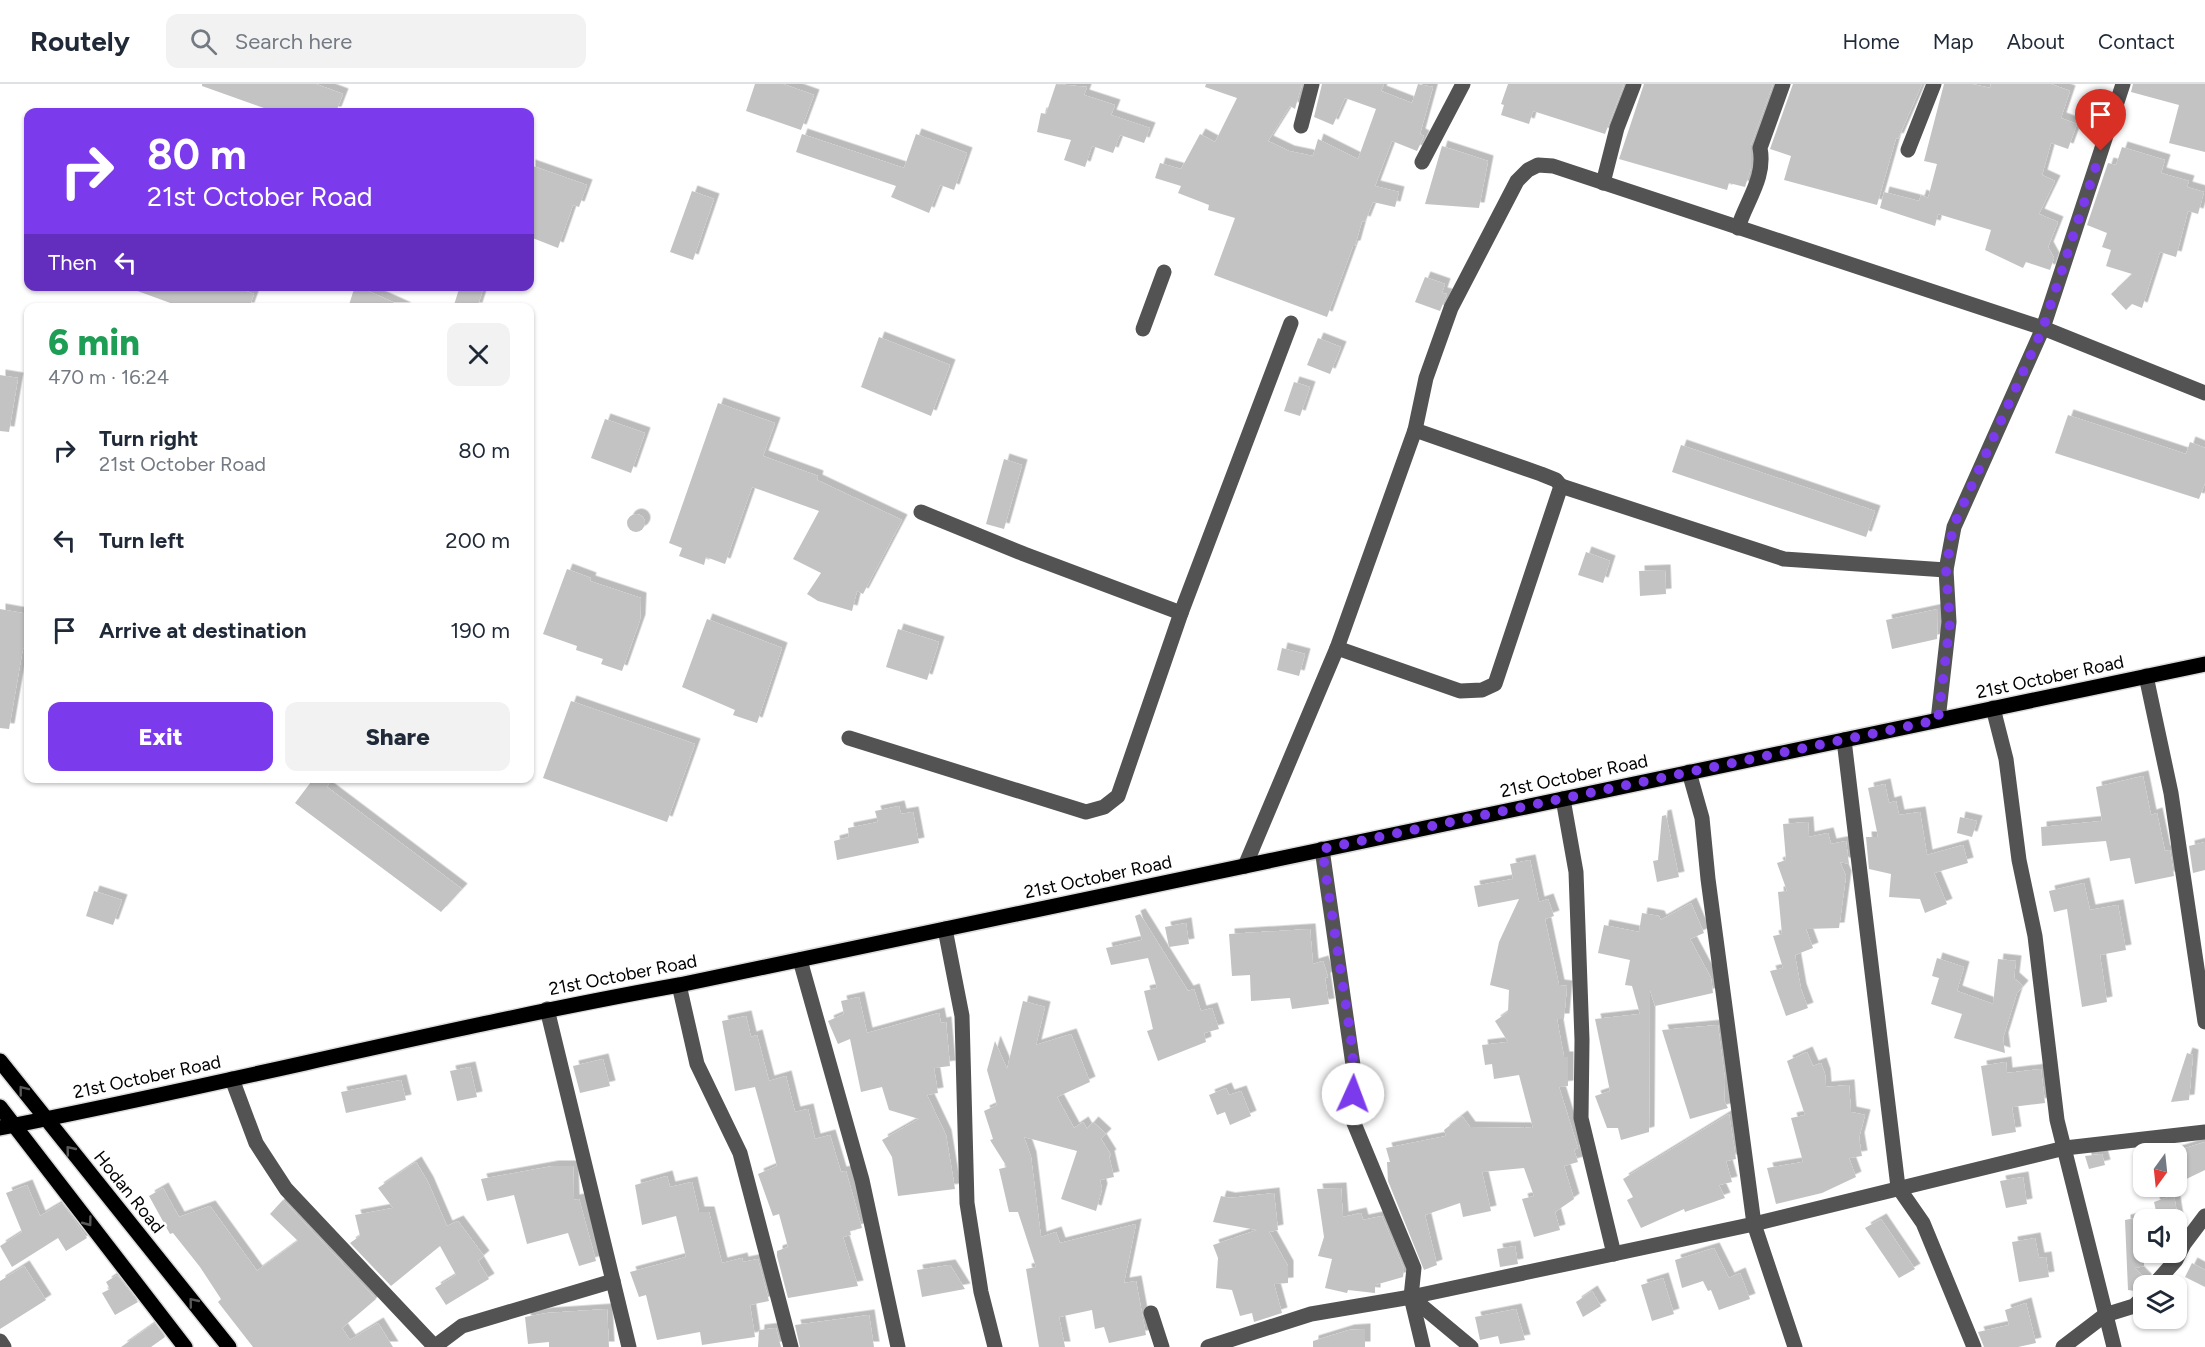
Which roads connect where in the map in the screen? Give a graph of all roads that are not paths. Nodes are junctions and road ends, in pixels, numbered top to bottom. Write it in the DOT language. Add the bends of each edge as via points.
graph roads {
  1 [pos="1312,84"];
  2 [pos="1463,84"];
  3 [pos="1634,84"];
  4 [pos="1783,84"];
  5 [pos="1934,84"];
  6 [pos="2123,84"];
  7 [pos="1301,126"];
  8 [pos="1908,150"];
  9 [pos="1422,162"];
  10 [pos="1603,183"];
  11 [pos="1738,228"];
  12 [pos="1164,272"];
  13 [pos="1291,323"];
  14 [pos="2043,328"];
  15 [pos="1143,329"];
  16 [pos="2205,393"];
  17 [pos="1415,430"];
  18 [pos="1561,486"];
  19 [pos="921,512"];
  20 [pos="1946,570"];
  21 [pos="1181,613"];
  22 [pos="1337,648"];
  23 [pos="2205,664"];
  24 [pos="2146,676"];
  25 [pos="1993,708"];
  26 [pos="1938,720"];
  27 [pos="849,738"];
  28 [pos="1844,740"];
  29 [pos="1689,772"];
  30 [pos="1563,799"];
  31 [pos="1322,849"];
  32 [pos="1245,866"];
  33 [pos="945,929"];
  34 [pos="800,960"];
  35 [pos="679,985"];
  36 [pos="547,1009"];
  37 [pos="2205,1022"];
  38 [pos="0,1060"];
  39 [pos="232,1079"];
  40 [pos="0,1107"];
  41 [pos="45,1119"];
  42 [pos="7,1126"];
  43 [pos="2205,1132"];
  44 [pos="2065,1148"];
  45 [pos="1898,1187"];
  46 [pos="2205,1216"];
  47 [pos="1754,1224"];
  48 [pos="1614,1254"];
  49 [pos="2163,1275"];
  50 [pos="613,1281"];
  51 [pos="1412,1297"];
  52 [pos="2133,1306"];
  53 [pos="1151,1313"];
  54 [pos="2105,1315"];
  55 [pos="0,1341"];
  56 [pos="4,1347"];
  57 [pos="185,1347"];
  58 [pos="230,1347"];
  59 [pos="435,1347"];
  60 [pos="629,1347"];
  61 [pos="791,1347"];
  62 [pos="898,1347"];
  63 [pos="995,1347"];
  64 [pos="1162,1347"];
  65 [pos="1208,1347"];
  66 [pos="1423,1347"];
  67 [pos="1471,1347"];
  68 [pos="1795,1347"];
  69 [pos="1974,1347"];
  70 [pos="2062,1347"];
  71 [pos="2114,1347"];
  1 -- 7 [label="street"];
  2 -- 9 [label="street"];
  3 -- 10 [label="street" via="1617,128"];
  4 -- 11 [label="street" via="1760,148 1762,158 1756,187"];
  5 -- 8 [label="street"];
  6 -- 14 [label="street"];
  10 -- 11 [label="street"];
  10 -- 17 [label="street" via="1553,166 1538,165 1517,181 1451,308 1425,378"];
  11 -- 14 [label="street"];
  12 -- 15 [label="street"];
  13 -- 21 [label="street"];
  14 -- 16 [label="street"];
  14 -- 20 [label="street" via="1953,527"];
  17 -- 18 [label="street" via="1541,474"];
  17 -- 22 [label="street"];
  18 -- 20 [label="street" via="1784,559"];
  18 -- 22 [label="street" via="1496,684 1482,690 1460,691"];
  19 -- 21 [label="street"];
  20 -- 26 [label="street" via="1950,622"];
  21 -- 27 [label="street" via="1118,796 1104,807 1086,812"];
  22 -- 32 [label="street"];
  23 -- 24 [label="main road, 21st October Road"];
  24 -- 25 [label="main road, 21st October Road"];
  24 -- 37 [label="street" via="2171,793"];
  25 -- 26 [label="main road, 21st October Road"];
  25 -- 44 [label="street" via="2006,759 2019,860 2040,972 2051,1079"];
  26 -- 28 [label="main road, 21st October Road"];
  28 -- 29 [label="main road, 21st October Road"];
  28 -- 45 [label="street"];
  29 -- 30 [label="main road, 21st October Road"];
  29 -- 47 [label="street" via="1702,818"];
  30 -- 31 [label="main road, 21st October Road"];
  30 -- 48 [label="street" via="1576,872 1581,1118"];
  31 -- 32 [label="main road, 21st October Road"];
  31 -- 51 [label="street" via="1354,1072 1351,1116 1414,1268"];
  32 -- 33 [label="main road, 21st October Road"];
  33 -- 34 [label="main road, 21st October Road"];
  33 -- 63 [label="street" via="962,1016 967,1203 981,1293"];
  34 -- 35 [label="main road, 21st October Road"];
  34 -- 62 [label="street" via="862,1180"];
  35 -- 36 [label="main road, 21st October Road"];
  35 -- 61 [label="street" via="697,1064 740,1153"];
  36 -- 39 [label="main road, 21st October Road"];
  36 -- 50 [label="street"];
  41 -- 38 [label="main road, Hodan Road, one-way"];
  39 -- 41 [label="main road, 21st October Road"];
  39 -- 59 [label="street" via="256,1143 286,1189"];
  40 -- 42 [label="main road"];
  41 -- 42 [label="main road, 21st October Road"];
  58 -- 41 [label="main road, Hodan Road, one-way"];
  42 -- 57 [label="main road, one-way"];
  43 -- 44 [label="street"];
  44 -- 45 [label="street"];
  44 -- 54 [label="street"];
  45 -- 47 [label="street"];
  45 -- 69 [label="street" via="1923,1223"];
  46 -- 49 [label="street"];
  47 -- 48 [label="street"];
  47 -- 68 [label="street"];
  48 -- 51 [label="street"];
  50 -- 59 [label="street" via="462,1326"];
  50 -- 60 [label="street"];
  51 -- 65 [label="street" via="1311,1314"];
  51 -- 66 [label="street"];
  51 -- 67 [label="street"];
  52 -- 54 [label="street"];
  53 -- 64 [label="street"];
  54 -- 70 [label="street"];
  54 -- 71 [label="street"];
  55 -- 56 [label="street"];
}
